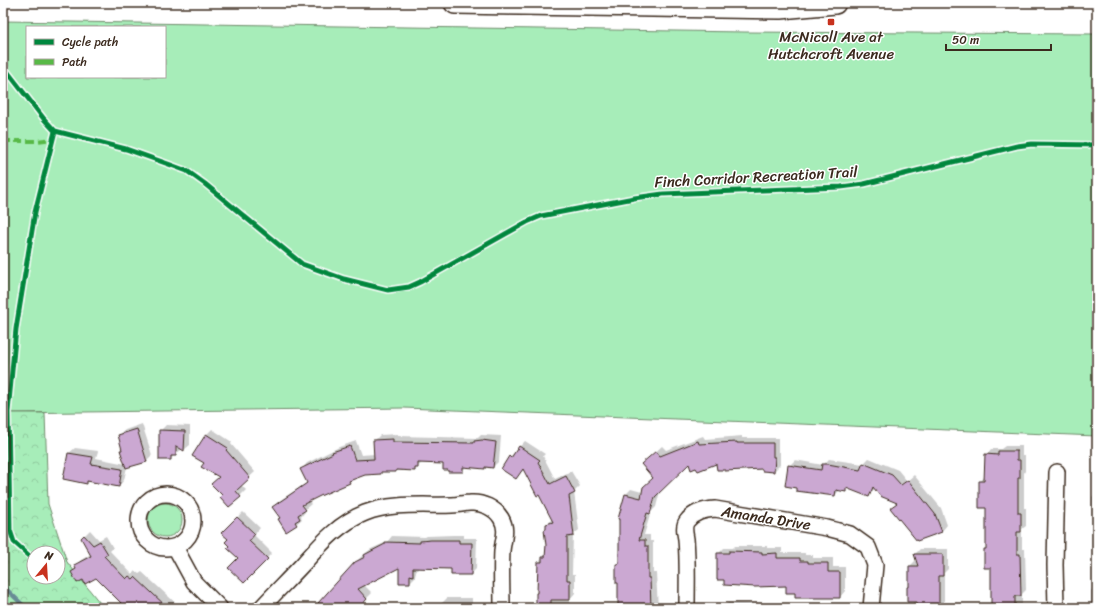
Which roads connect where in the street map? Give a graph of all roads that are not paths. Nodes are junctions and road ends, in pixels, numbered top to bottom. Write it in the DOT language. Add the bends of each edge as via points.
graph roads {
  1 [pos="455,3"];
  2 [pos="835,3"];
  3 [pos="758,5"];
  4 [pos="1057,472"];
  5 [pos="175,547"];
  6 [pos="220,608"];
  7 [pos="261,608"];
  8 [pos="502,608"];
  9 [pos="686,608"];
  10 [pos="871,608"];
  11 [pos="1056,608"];
  1 -- 3 [label="main road"];
  2 -- 3 [label="main road" via="787,7"];
  4 -- 11 [label="street"];
  5 -- 6 [label="street" via="194,582"];
  7 -- 8 [label="street" via="332,532 350,520 385,508 471,502 483,504 494,510 505,527 502,549"];
  9 -- 10 [label="street, Amanda Drive" via="688,562 685,527 696,514 715,509 850,534 868,547 875,565"];
}
